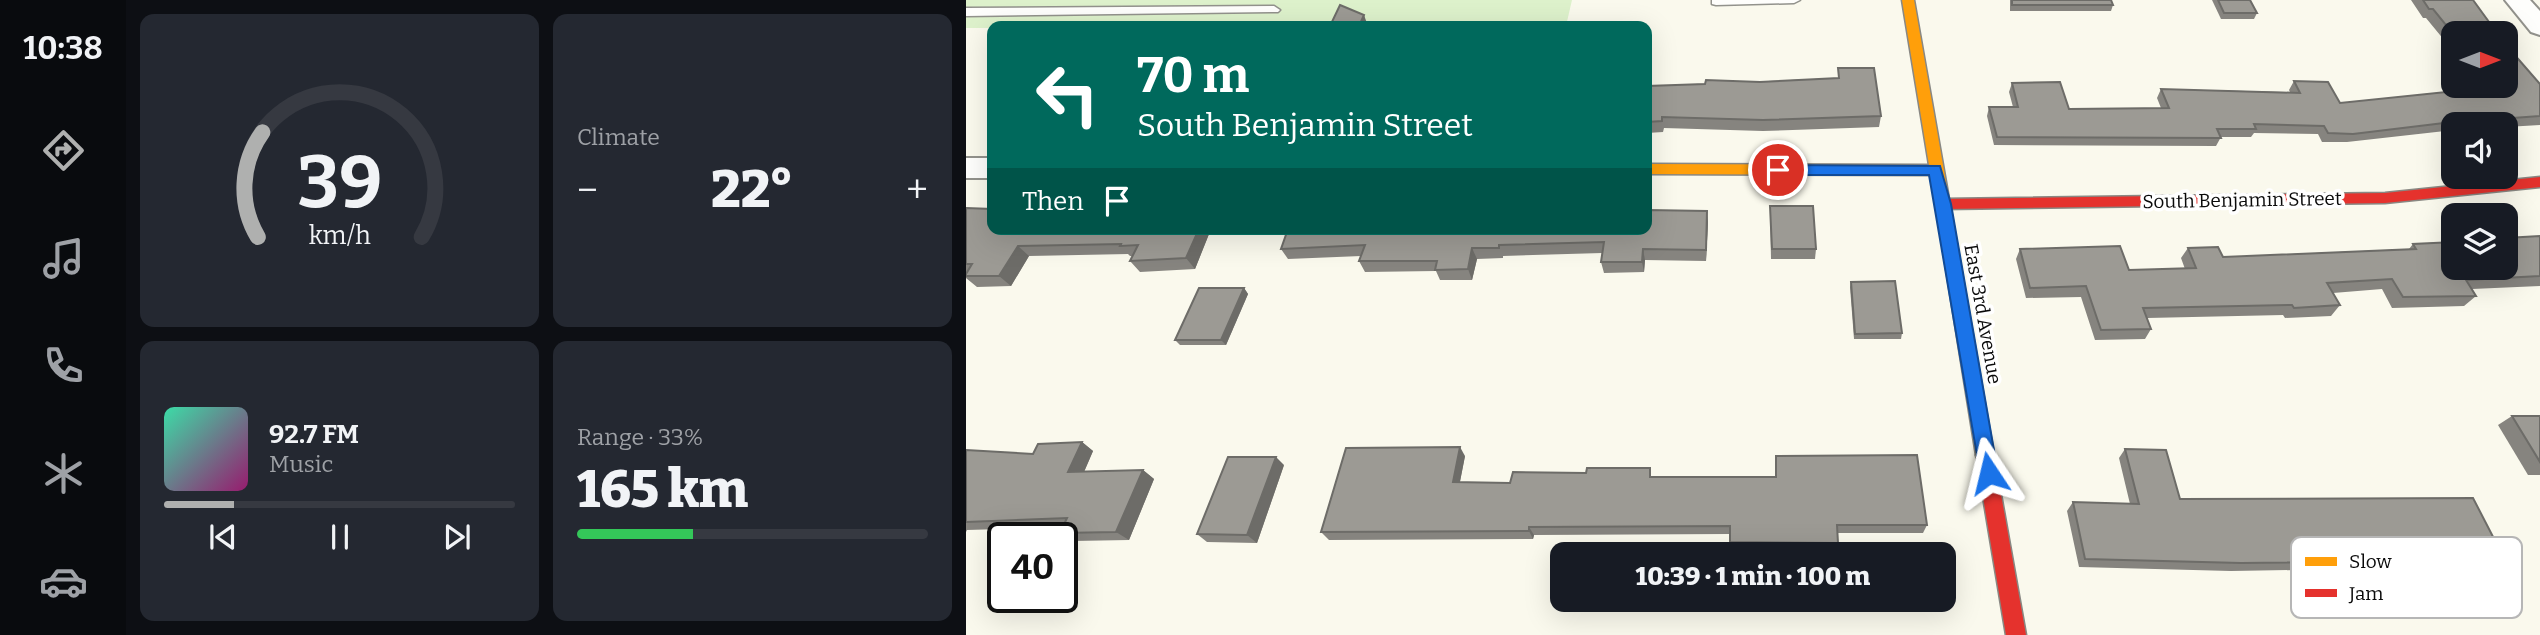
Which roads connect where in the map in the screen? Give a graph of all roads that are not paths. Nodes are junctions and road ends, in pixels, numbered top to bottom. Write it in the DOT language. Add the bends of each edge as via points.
graph roads {
  1 [pos="1794,0"];
  2 [pos="1908,0"];
  3 [pos="2517,0"];
  4 [pos="1716,2"];
  5 [pos="1274,10"];
  6 [pos="966,12"];
  7 [pos="2540,27"];
  8 [pos="966,168"];
  9 [pos="987,168"];
  10 [pos="1652,169"];
  11 [pos="1935,170"];
  12 [pos="2540,182"];
  13 [pos="1944,204"];
  14 [pos="2016,635"];
  1 -- 4 [label="lane"];
  2 -- 11 [label="street, East 3rd Avenue"];
  3 -- 7 [label="street"];
  5 -- 6 [label="lane"];
  8 -- 9 [label="street"];
  10 -- 11 [label="street"];
  11 -- 13 [label="street, East 3rd Avenue"];
  12 -- 13 [label="street, South Benjamin Street" via="2385,198"];
  13 -- 14 [label="street, East 3rd Avenue"];
}
